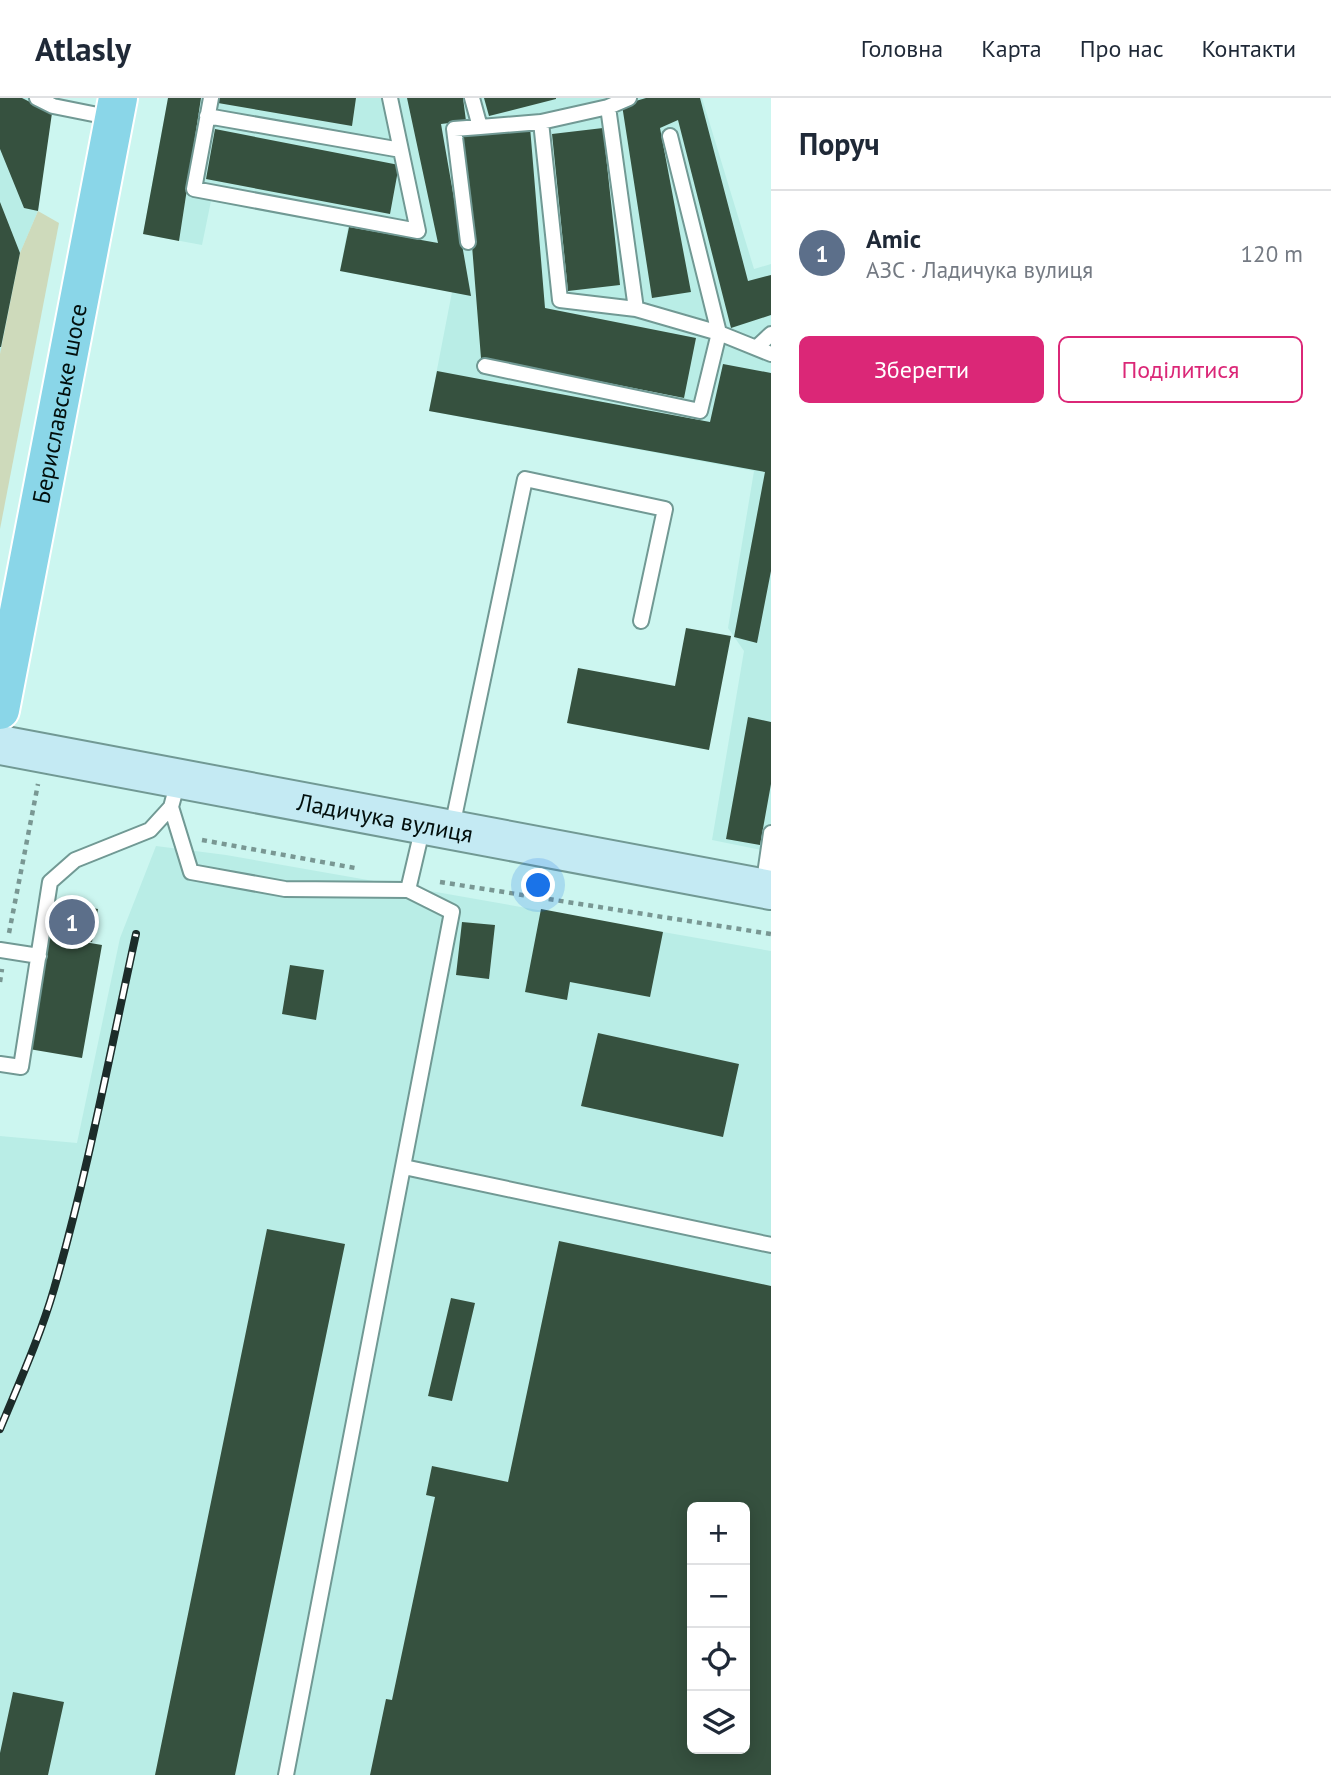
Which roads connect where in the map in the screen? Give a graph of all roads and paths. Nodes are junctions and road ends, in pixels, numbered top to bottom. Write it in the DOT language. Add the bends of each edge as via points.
graph roads {
  1 [pos="37,98"];
  2 [pos="211,98"];
  3 [pos="390,98"];
  4 [pos="472,98"];
  5 [pos="629,98"];
  6 [pos="608,107"];
  7 [pos="116,108"];
  8 [pos="207,116"];
  9 [pos="541,122"];
  10 [pos="480,127"];
  11 [pos="670,136"];
  12 [pos="401,150"];
  13 [pos="468,242"];
  14 [pos="636,309"];
  15 [pos="719,333"];
  16 [pos="771,334"];
  17 [pos="756,348"];
  18 [pos="771,354"];
  19 [pos="485,366"];
  20 [pos="641,621"];
  21 [pos="0,710"];
  22 [pos="0,745"];
  23 [pos="44,753"];
  24 [pos="176,792"];
  25 [pos="438,826"];
  26 [pos="771,832"];
  27 [pos="179,835"];
  28 [pos="356,868"];
  29 [pos="409,884"];
  30 [pos="767,890"];
  31 [pos="771,934"];
  32 [pos="3,950"];
  33 [pos="38,956"];
  34 [pos="0,982"];
  35 [pos="0,1064"];
  36 [pos="404,1167"];
  37 [pos="771,1245"];
  38 [pos="286,1775"];
  1 -- 7 [label="lane" via="53,106"];
  2 -- 8 [label="lane"];
  3 -- 12 [label="lane"];
  4 -- 10 [label="lane"];
  5 -- 6 [label="lane"];
  6 -- 9 [label="lane"];
  6 -- 14 [label="lane"];
  7 -- 21 [label="main road, Бериславське шосе"];
  8 -- 12 [label="lane"];
  8 -- 12 [label="lane" via="194,189 418,231"];
  9 -- 10 [label="lane"];
  9 -- 14 [label="lane" via="560,300"];
  10 -- 13 [label="lane" via="454,129"];
  11 -- 15 [label="lane"];
  14 -- 15 [label="lane"];
  15 -- 17 [label="lane"];
  15 -- 19 [label="lane" via="700,411"];
  16 -- 17 [label="lane"];
  17 -- 18 [label="lane"];
  20 -- 25 [label="lane" via="665,509 524,480"];
  22 -- 23 [label="street, Ладичука вулиця"];
  23 -- 24 [label="street, Ладичука вулиця"];
  23 -- 32 [label="path"];
  24 -- 25 [label="street, Ладичука вулиця"];
  24 -- 27 [label="lane"];
  24 -- 33 [label="lane" via="150,830 75,860 50,883"];
  25 -- 29 [label="lane"];
  25 -- 30 [label="street, Ладичука вулиця"];
  26 -- 30 [label="lane"];
  27 -- 28 [label="path"];
  27 -- 29 [label="lane" via="191,872 285,889"];
  29 -- 31 [label="path"];
  29 -- 36 [label="lane" via="452,912"];
  32 -- 33 [label="lane"];
  32 -- 34 [label="path"];
  33 -- 35 [label="lane" via="21,1067"];
  36 -- 37 [label="lane"];
  36 -- 38 [label="lane"];
}
